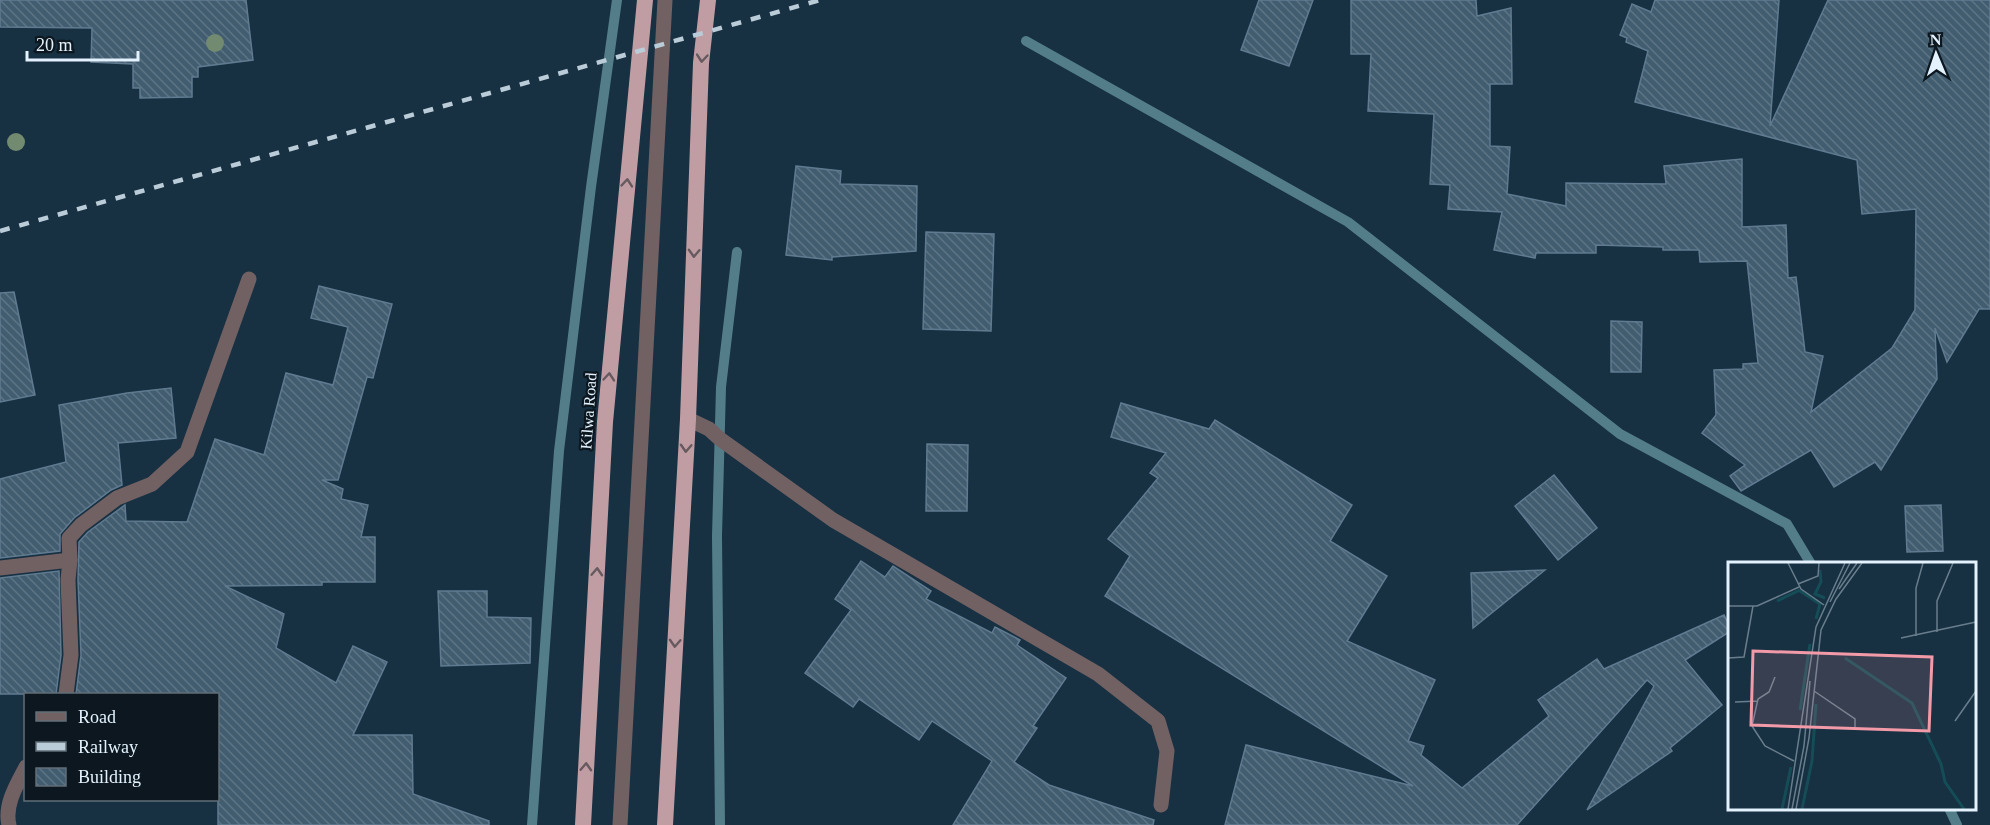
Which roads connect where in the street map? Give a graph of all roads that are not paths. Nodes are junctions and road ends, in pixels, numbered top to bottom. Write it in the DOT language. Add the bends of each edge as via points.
graph roads {
  1 [pos="645,0"];
  2 [pos="665,0"];
  3 [pos="708,0"];
  4 [pos="249,279"];
  5 [pos="688,418"];
  6 [pos="70,560"];
  7 [pos="0,568"];
  8 [pos="66,693"];
  9 [pos="24,771"];
  10 [pos="1161,804"];
  11 [pos="9,825"];
  12 [pos="583,825"];
  13 [pos="620,825"];
  14 [pos="665,825"];
  12 -- 1 [label="highway, Kilwa Road, one-way" via="605,422"];
  2 -- 13 [label="street"];
  3 -- 5 [label="highway, one-way" via="701,63"];
  4 -- 6 [label="street" via="187,452 152,484 117,498 81,525 69,538"];
  5 -- 10 [label="street" via="709,429 833,520 1098,674 1158,721 1167,751"];
  5 -- 14 [label="highway, one-way"];
  6 -- 7 [label="street"];
  6 -- 8 [label="street" via="71,655"];
  9 -- 11 [label="street" via="11,797"];
}
